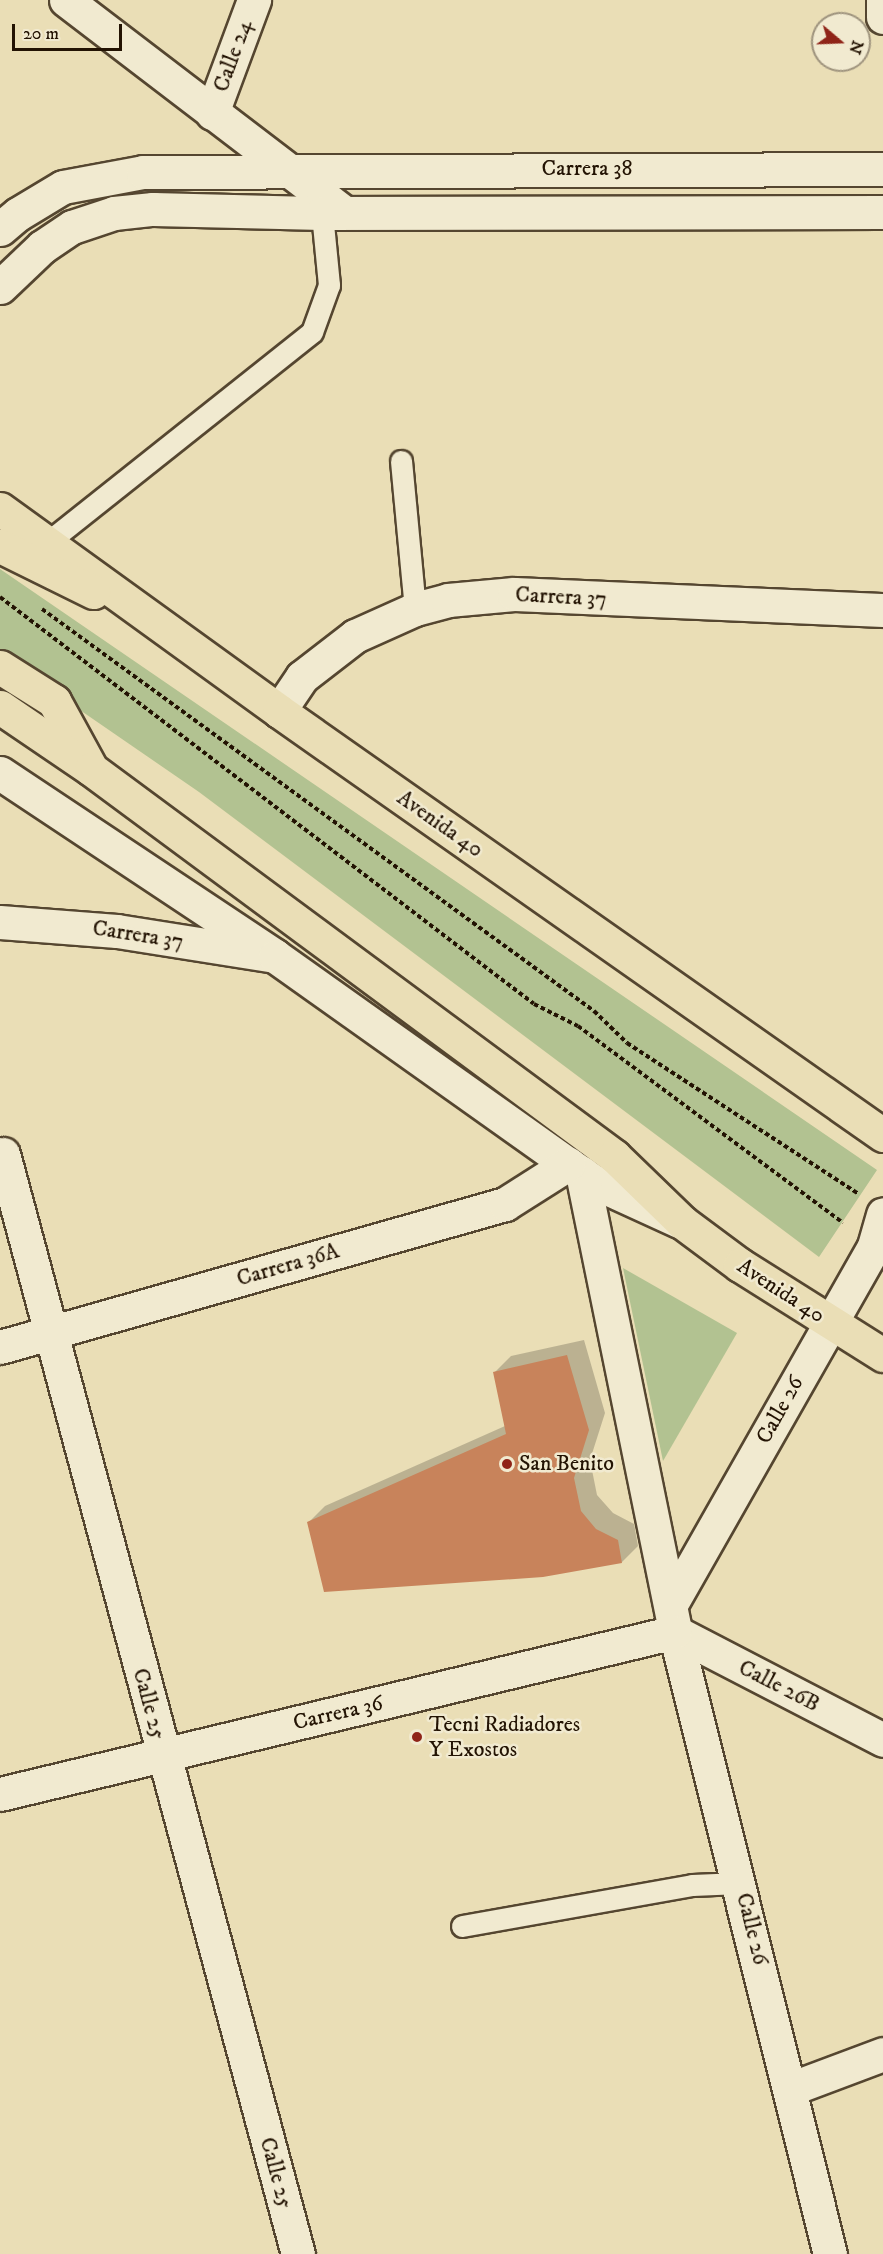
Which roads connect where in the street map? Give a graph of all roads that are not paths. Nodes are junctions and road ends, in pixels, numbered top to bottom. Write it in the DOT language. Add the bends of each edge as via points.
graph roads {
  1 [pos="66,0"];
  2 [pos="254,0"];
  3 [pos="883,0"];
  4 [pos="883,17"];
  5 [pos="212,113"];
  6 [pos="290,169"];
  7 [pos="883,170"];
  8 [pos="883,212"];
  9 [pos="333,213"];
  10 [pos="0,229"];
  11 [pos="0,287"];
  12 [pos="401,461"];
  13 [pos="0,509"];
  14 [pos="48,542"];
  15 [pos="0,546"];
  16 [pos="125,597"];
  17 [pos="415,609"];
  18 [pos="883,610"];
  19 [pos="0,667"];
  20 [pos="0,707"];
  21 [pos="279,711"];
  22 [pos="91,769"];
  23 [pos="0,773"];
  24 [pos="0,922"];
  25 [pos="275,957"];
  26 [pos="883,1135"];
  27 [pos="3,1154"];
  28 [pos="575,1169"];
  29 [pos="873,1205"];
  30 [pos="682,1222"];
  31 [pos="829,1323"];
  32 [pos="51,1332"];
  33 [pos="0,1347"];
  34 [pos="883,1355"];
  35 [pos="673,1618"];
  36 [pos="883,1740"];
  37 [pos="162,1755"];
  38 [pos="0,1794"];
  39 [pos="741,1883"];
  40 [pos="462,1926"];
  41 [pos="883,2054"];
  42 [pos="790,2089"];
  43 [pos="298,2254"];
  44 [pos="830,2254"];
  1 -- 5 [label="street"];
  2 -- 5 [label="street, Calle 24"];
  3 -- 4 [label="street"];
  5 -- 6 [label="street"];
  6 -- 7 [label="street, Carrera 38"];
  6 -- 9 [label="street"];
  6 -- 10 [label="street, Carrera 38" via="104,176 63,188"];
  8 -- 9 [label="street, Carrera 38"];
  9 -- 11 [label="street, Carrera 38" via="153,209 114,213 72,227 42,247"];
  9 -- 14 [label="lane" via="328,285 312,332"];
  12 -- 17 [label="lane"];
  13 -- 14 [label="highway, Avenida 40"];
  14 -- 16 [label="highway, Avenida 40"];
  15 -- 16 [label="highway" via="68,582 94,592"];
  16 -- 21 [label="highway, Avenida 40"];
  17 -- 18 [label="street, Carrera 37" via="459,598 514,594"];
  17 -- 21 [label="street, Carrera 37" via="365,631 327,655 302,677"];
  19 -- 22 [label="highway" via="54,701"];
  20 -- 22 [label="highway, Avenida 40"];
  21 -- 26 [label="highway, Avenida 40"];
  22 -- 30 [label="highway, Avenida 40" via="614,1156"];
  23 -- 25 [label="street, Avenida 40"];
  24 -- 25 [label="street, Carrera 37" via="96,928"];
  25 -- 28 [label="street, Avenida 40"];
  27 -- 32 [label="street, Calle 25"];
  28 -- 30 [label="street, Avenida 40"];
  28 -- 32 [label="street, Carrera 36A" via="505,1204"];
  28 -- 35 [label="street, Calle 26"];
  29 -- 31 [label="street, Calle 26" via="874,1246"];
  30 -- 31 [label="highway, Avenida 40"];
  31 -- 34 [label="highway, Avenida 40"];
  31 -- 35 [label="street, Calle 26"];
  32 -- 33 [label="street, Carrera 36A"];
  32 -- 37 [label="street, Calle 25"];
  35 -- 36 [label="street, Calle 26B"];
  35 -- 37 [label="street, Carrera 36"];
  35 -- 39 [label="street, Calle 26"];
  37 -- 38 [label="street, Carrera 36"];
  37 -- 43 [label="street, Calle 25"];
  39 -- 40 [label="lane" via="692,1886"];
  39 -- 42 [label="street, Calle 26"];
  41 -- 42 [label="street"];
  42 -- 44 [label="street, Calle 26"];
}
